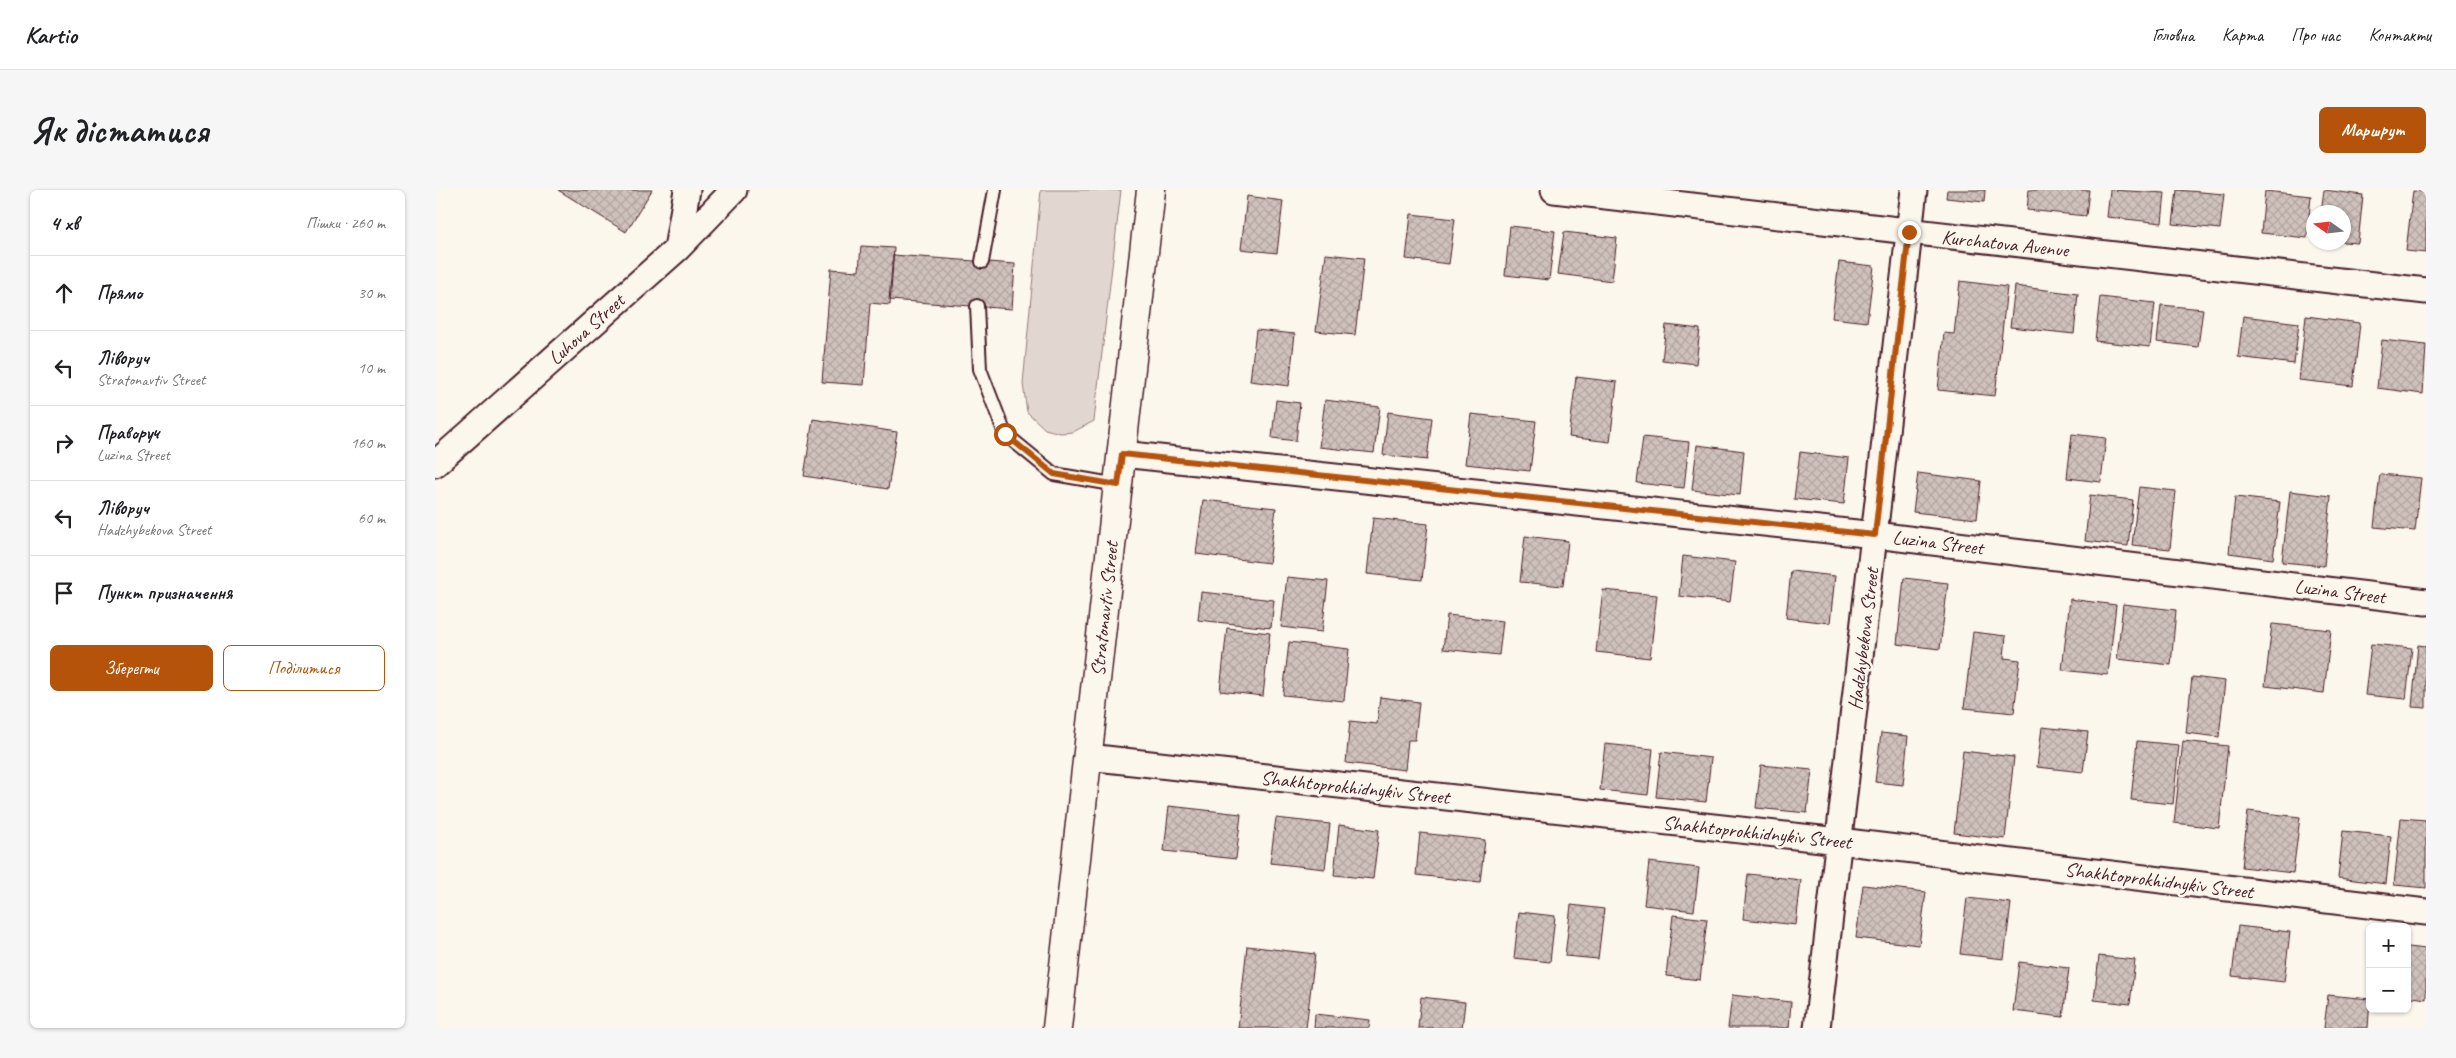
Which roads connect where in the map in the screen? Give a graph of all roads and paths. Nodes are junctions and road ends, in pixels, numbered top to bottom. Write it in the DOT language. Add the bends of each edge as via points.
graph roads {
  1 [pos="687,190"];
  2 [pos="734,190"];
  3 [pos="995,190"];
  4 [pos="1151,190"];
  5 [pos="1555,190"];
  6 [pos="1914,190"];
  7 [pos="1909,232"];
  8 [pos="677,249"];
  9 [pos="982,262"];
  10 [pos="2426,291"];
  11 [pos="977,306"];
  12 [pos="1122,454"];
  13 [pos="435,464"];
  14 [pos="1118,485"];
  15 [pos="1875,535"];
  16 [pos="2426,602"];
  17 [pos="1088,757"];
  18 [pos="1839,842"];
  19 [pos="2426,912"];
  20 [pos="1057,1028"];
  21 [pos="1817,1028"];
  1 -- 8 [label="street"];
  2 -- 8 [label="street, Luhova Street"];
  3 -- 9 [label="lane"];
  4 -- 12 [label="main road, Stratonavtiv Street"];
  5 -- 7 [label="street, Kurchatova Avenue"];
  6 -- 7 [label="street, Hadzhybekova Street"];
  7 -- 10 [label="street, Kurchatova Avenue"];
  7 -- 15 [label="street, Hadzhybekova Street"];
  8 -- 13 [label="street, Luhova Street"];
  11 -- 14 [label="lane" via="981,369 1005,434 1054,474"];
  12 -- 14 [label="main road, Stratonavtiv Street"];
  12 -- 15 [label="street, Luzina Street"];
  14 -- 17 [label="main road, Stratonavtiv Street"];
  15 -- 16 [label="street, Luzina Street"];
  15 -- 18 [label="street, Hadzhybekova Street"];
  17 -- 18 [label="street, Shakhtoprokhidnykiv Street"];
  17 -- 20 [label="main road, Stratonavtiv Street"];
  18 -- 19 [label="street, Shakhtoprokhidnykiv Street"];
  18 -- 21 [label="street, Hadzhybekova Street"];
}
